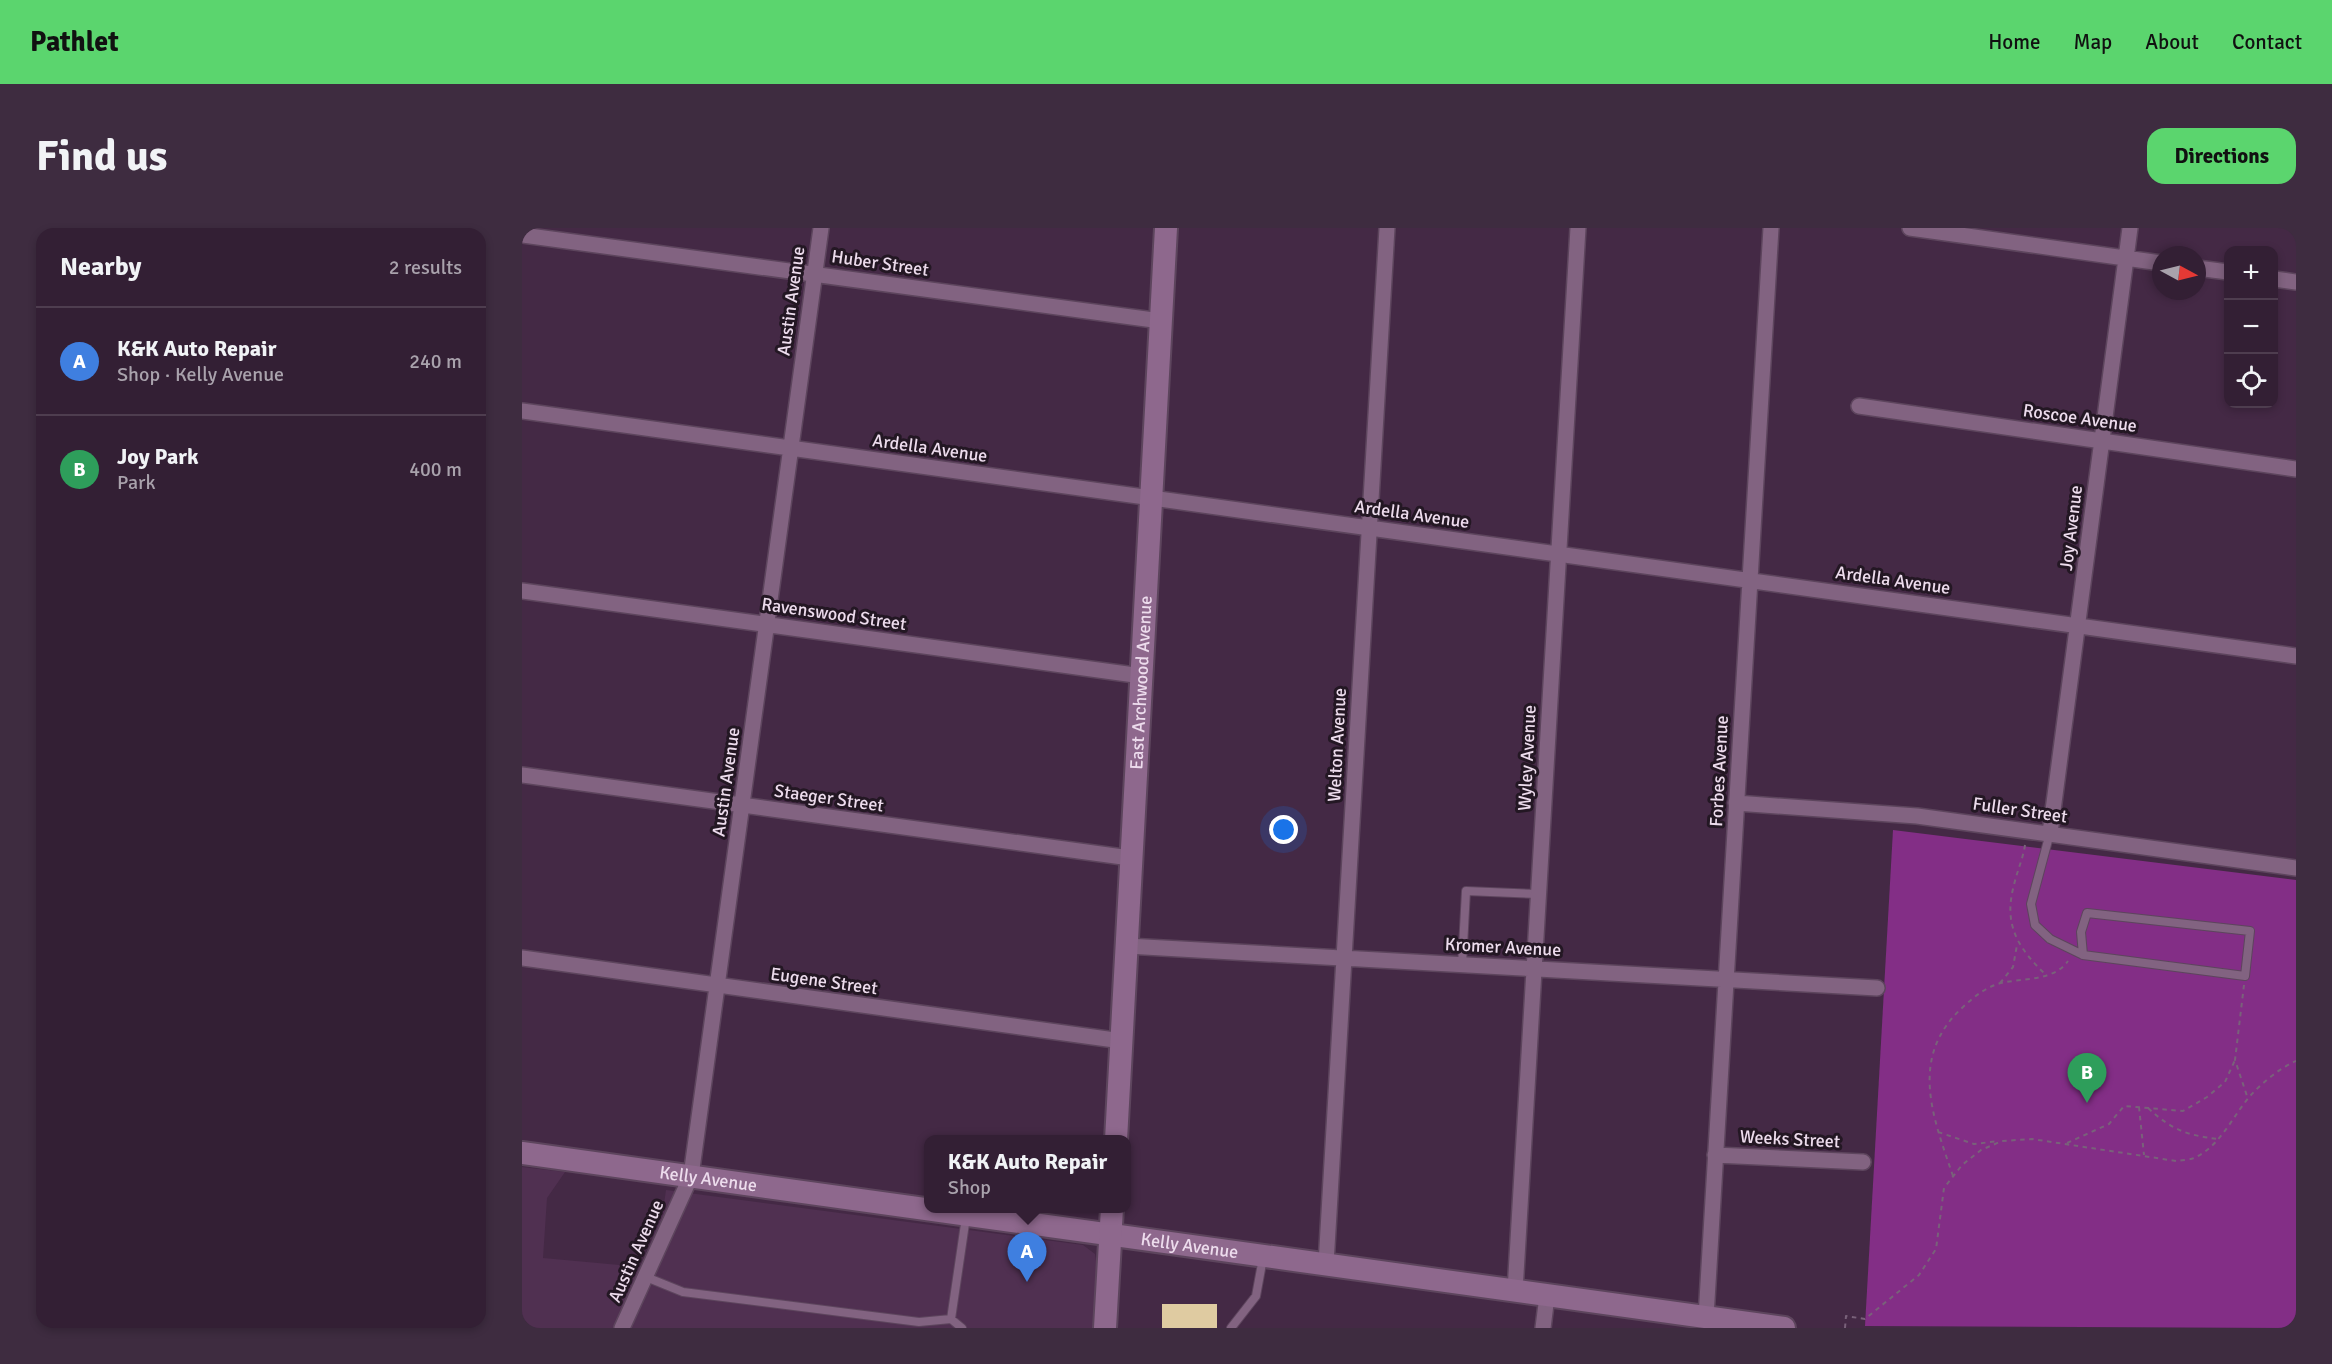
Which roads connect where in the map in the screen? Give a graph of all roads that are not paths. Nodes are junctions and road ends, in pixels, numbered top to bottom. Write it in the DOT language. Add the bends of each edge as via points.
graph roads {
  1 [pos="821,228"];
  2 [pos="1166,228"];
  3 [pos="1386,228"];
  4 [pos="1578,228"];
  5 [pos="1771,228"];
  6 [pos="1910,228"];
  7 [pos="2130,228"];
  8 [pos="1967,232"];
  9 [pos="522,235"];
  10 [pos="2127,258"];
  11 [pos="2152,262"];
  12 [pos="2206,269"];
  13 [pos="2224,271"];
  14 [pos="815,274"];
  15 [pos="2278,280"];
  16 [pos="2296,282"];
  17 [pos="1161,321"];
  18 [pos="1859,406"];
  19 [pos="522,411"];
  20 [pos="2102,441"];
  21 [pos="790,448"];
  22 [pos="2296,469"];
  23 [pos="1150,498"];
  24 [pos="1369,528"];
  25 [pos="1559,554"];
  26 [pos="1750,580"];
  27 [pos="522,591"];
  28 [pos="766,624"];
  29 [pos="2078,626"];
  30 [pos="2296,656"];
  31 [pos="1142,676"];
  32 [pos="522,775"];
  33 [pos="1736,803"];
  34 [pos="743,806"];
  35 [pos="2050,833"];
  36 [pos="1130,858"];
  37 [pos="2296,868"];
  38 [pos="1538,894"];
  39 [pos="1127,946"];
  40 [pos="2079,953"];
  41 [pos="522,958"];
  42 [pos="1344,958"];
  43 [pos="1462,965"];
  44 [pos="1534,969"];
  45 [pos="1726,980"];
  46 [pos="718,986"];
  47 [pos="1876,988"];
  48 [pos="1122,1041"];
  49 [pos="1116,1135"];
  50 [pos="522,1153"];
  51 [pos="1715,1155"];
  52 [pos="1863,1162"];
  53 [pos="691,1176"];
  54 [pos="924,1210"];
  55 [pos="945,1213"];
  56 [pos="1112,1213"];
  57 [pos="966,1216"];
  58 [pos="1111,1235"];
  59 [pos="1264,1256"];
  60 [pos="1326,1264"];
  61 [pos="646,1277"];
  62 [pos="1515,1291"];
  63 [pos="1547,1296"];
  64 [pos="1706,1317"];
  65 [pos="951,1319"];
  66 [pos="622,1328"];
  67 [pos="962,1328"];
  68 [pos="1106,1328"];
  69 [pos="1231,1328"];
  70 [pos="1543,1328"];
  71 [pos="1784,1328"];
  1 -- 14 [label="street, Austin Avenue"];
  2 -- 17 [label="main road, East Archwood Avenue"];
  3 -- 24 [label="street, Welton Avenue"];
  4 -- 25 [label="street, Wyley Avenue"];
  5 -- 26 [label="street, Forbes Avenue"];
  6 -- 8 [label="street"];
  7 -- 10 [label="street, Joy Avenue"];
  8 -- 10 [label="street"];
  9 -- 14 [label="street, Huber Street"];
  10 -- 11 [label="street"];
  10 -- 20 [label="street, Joy Avenue"];
  12 -- 13 [label="street"];
  14 -- 17 [label="street, Huber Street"];
  14 -- 21 [label="street, Austin Avenue"];
  15 -- 16 [label="street"];
  17 -- 23 [label="main road, East Archwood Avenue"];
  18 -- 20 [label="street, Roscoe Avenue"];
  19 -- 21 [label="street, Ardella Avenue"];
  20 -- 22 [label="street, Roscoe Avenue"];
  20 -- 29 [label="street, Joy Avenue"];
  21 -- 23 [label="street, Ardella Avenue"];
  21 -- 28 [label="street, Austin Avenue"];
  23 -- 24 [label="street, Ardella Avenue"];
  23 -- 31 [label="main road, East Archwood Avenue"];
  24 -- 25 [label="street, Ardella Avenue"];
  24 -- 42 [label="street, Welton Avenue"];
  25 -- 26 [label="street, Ardella Avenue"];
  25 -- 38 [label="street, Wyley Avenue"];
  26 -- 29 [label="street, Ardella Avenue"];
  26 -- 33 [label="street, Forbes Avenue"];
  27 -- 28 [label="street, Ravenswood Street"];
  28 -- 31 [label="street, Ravenswood Street"];
  28 -- 34 [label="street, Austin Avenue"];
  29 -- 30 [label="street, Ardella Avenue"];
  29 -- 35 [label="street, Joy Avenue"];
  31 -- 36 [label="main road, East Archwood Avenue"];
  32 -- 34 [label="street, Staeger Street"];
  33 -- 35 [label="street, Fuller Street" via="1873,811"];
  33 -- 45 [label="street, Forbes Avenue"];
  34 -- 36 [label="street, Staeger Street"];
  34 -- 46 [label="street, Austin Avenue"];
  35 -- 37 [label="street, Fuller Street"];
  35 -- 40 [label="lane" via="2031,904 2035,925 2050,939"];
  36 -- 39 [label="main road, East Archwood Avenue"];
  38 -- 43 [label="lane" via="1466,891"];
  38 -- 44 [label="street, Wyley Avenue"];
  39 -- 42 [label="street, Kromer Avenue"];
  39 -- 48 [label="main road, East Archwood Avenue"];
  40 -- 40 [label="lane" via="2245,976 2250,931 2087,913"];
  41 -- 46 [label="street, Eugene Street"];
  42 -- 43 [label="street, Kromer Avenue"];
  42 -- 60 [label="street, Welton Avenue"];
  43 -- 44 [label="street, Kromer Avenue"];
  44 -- 45 [label="street, Kromer Avenue"];
  44 -- 62 [label="street, Wyley Avenue"];
  45 -- 47 [label="street, Kromer Avenue"];
  45 -- 51 [label="street, Forbes Avenue"];
  46 -- 48 [label="street, Eugene Street"];
  46 -- 53 [label="street, Austin Avenue"];
  48 -- 49 [label="main road, East Archwood Avenue"];
  50 -- 53 [label="main road, Kelly Avenue"];
  51 -- 52 [label="street, Weeks Street"];
  51 -- 64 [label="street, Forbes Avenue"];
  53 -- 54 [label="main road, Kelly Avenue"];
  53 -- 61 [label="street, Austin Avenue"];
  55 -- 57 [label="main road, Kelly Avenue"];
  56 -- 58 [label="main road"];
  57 -- 58 [label="main road, Kelly Avenue"];
  57 -- 65 [label="lane"];
  58 -- 59 [label="main road, Kelly Avenue"];
  58 -- 68 [label="main road"];
  59 -- 60 [label="main road, Kelly Avenue"];
  59 -- 69 [label="lane" via="1256,1296"];
  60 -- 62 [label="main road, Kelly Avenue"];
  61 -- 65 [label="lane" via="705,1296 919,1322"];
  61 -- 66 [label="street, Austin Avenue"];
  62 -- 63 [label="main road, Kelly Avenue"];
  63 -- 64 [label="main road, Kelly Avenue"];
  63 -- 70 [label="street"];
  64 -- 71 [label="main road, Kelly Avenue"];
  65 -- 67 [label="lane"];
}
